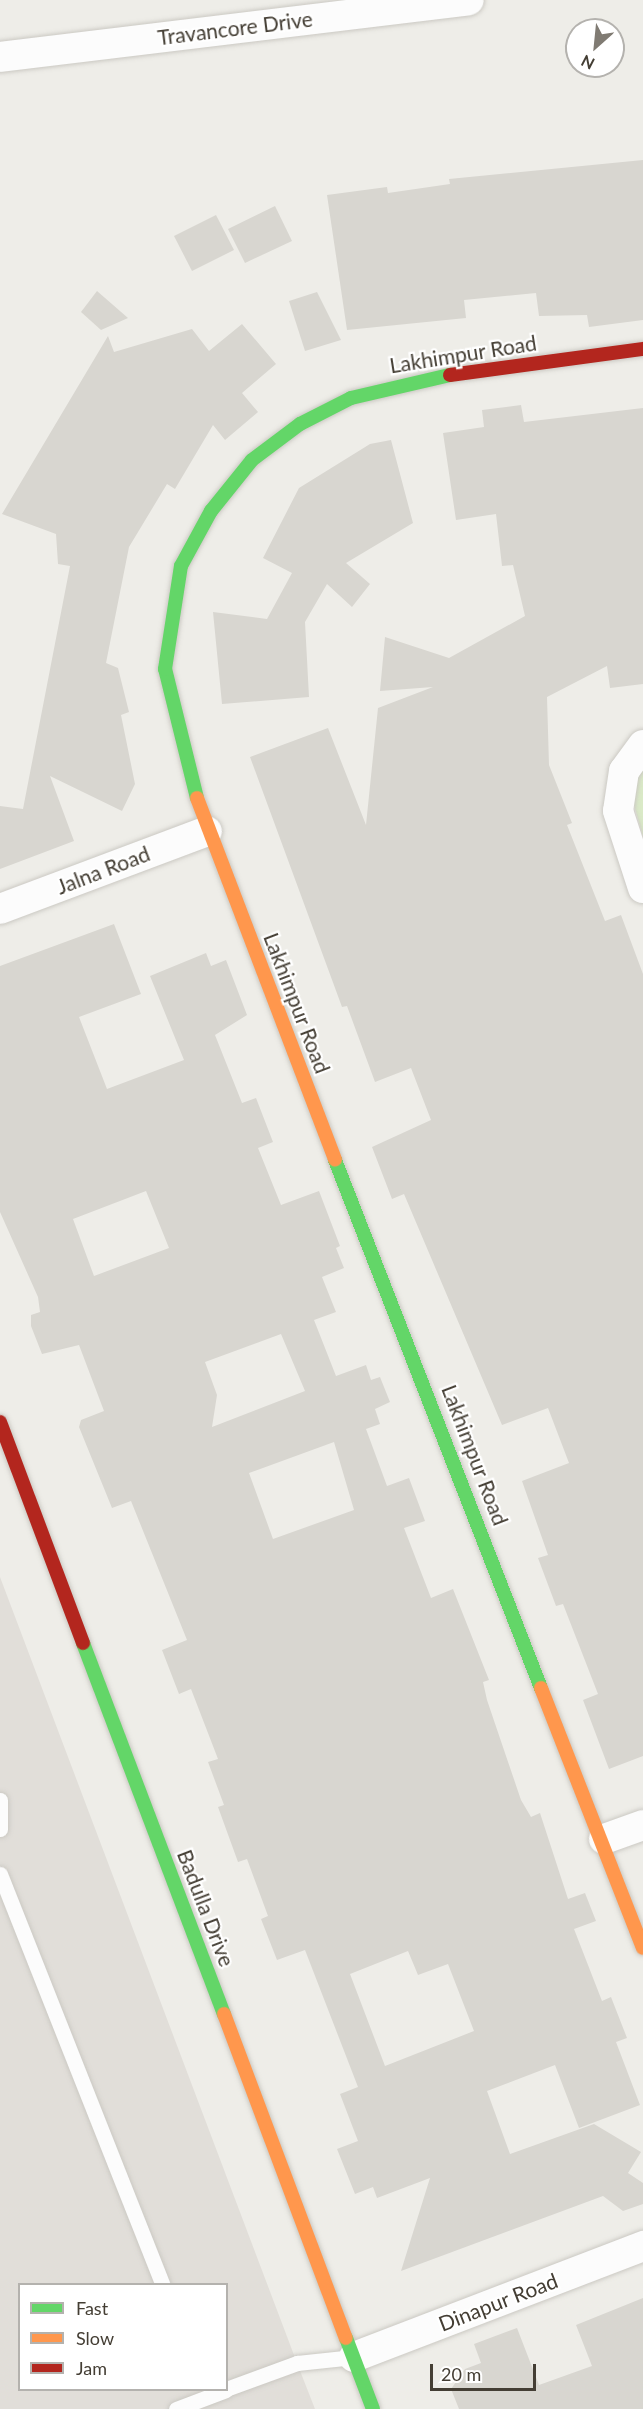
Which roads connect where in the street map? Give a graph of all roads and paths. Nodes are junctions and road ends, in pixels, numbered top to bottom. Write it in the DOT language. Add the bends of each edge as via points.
graph roads {
  1 [pos="469,0"];
  2 [pos="0,57"];
  3 [pos="643,349"];
  4 [pos="643,745"];
  5 [pos="207,831"];
  6 [pos="643,888"];
  7 [pos="0,909"];
  8 [pos="0,1422"];
  9 [pos="0,1800"];
  10 [pos="643,1825"];
  11 [pos="0,1829"];
  12 [pos="604,1839"];
  13 [pos="0,1874"];
  14 [pos="643,1948"];
  15 [pos="643,2246"];
  16 [pos="162,2283"];
  17 [pos="354,2357"];
  18 [pos="228,2388"];
  19 [pos="222,2391"];
  20 [pos="204,2399"];
  21 [pos="176,2409"];
  22 [pos="373,2409"];
  1 -- 2 [label="street, Travancore Drive"];
  3 -- 5 [label="street, Lakhimpur Road" via="409,380 351,398 300,424 252,460 211,511 182,566 170,615 165,669 174,721"];
  4 -- 6 [label="street" via="624,771 618,811"];
  5 -- 7 [label="street, Jalna Road"];
  5 -- 12 [label="street, Lakhimpur Road"];
  8 -- 17 [label="street, Badulla Drive"];
  9 -- 11 [label="lane"];
  10 -- 12 [label="street"];
  12 -- 14 [label="street, Lakhimpur Road"];
  13 -- 16 [label="lane"];
  15 -- 17 [label="street, Dinapur Road"];
  17 -- 18 [label="lane" via="297,2363"];
  17 -- 22 [label="street, Badulla Drive"];
  19 -- 20 [label="lane"];
  20 -- 21 [label="lane"];
}
